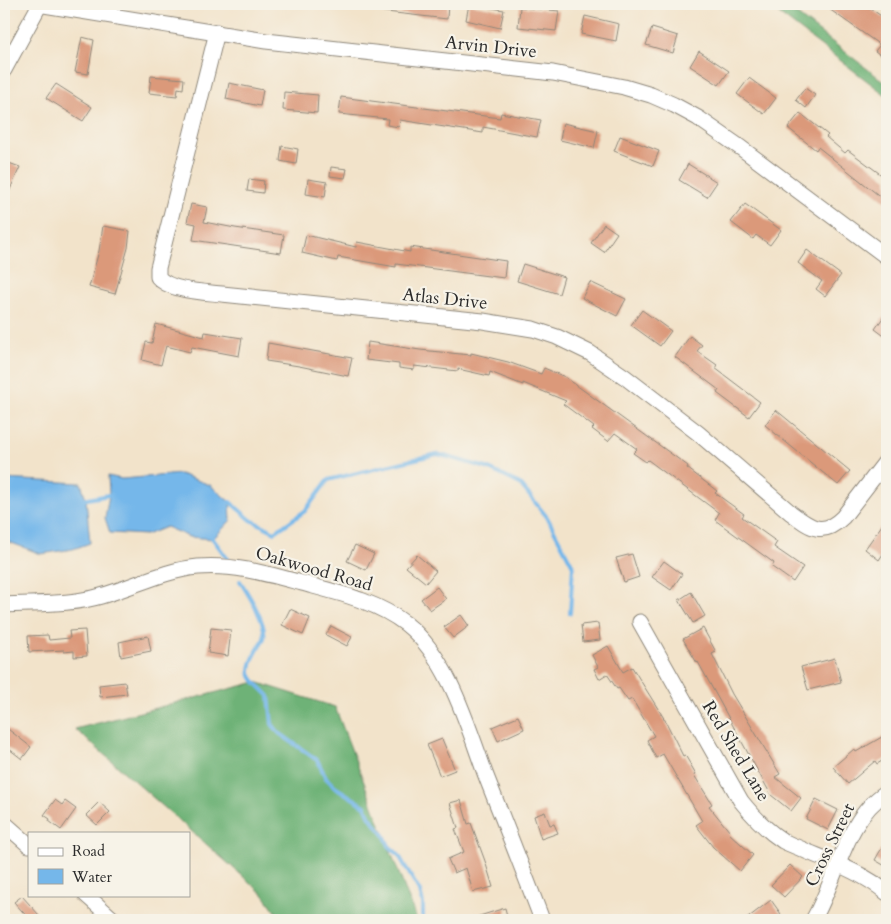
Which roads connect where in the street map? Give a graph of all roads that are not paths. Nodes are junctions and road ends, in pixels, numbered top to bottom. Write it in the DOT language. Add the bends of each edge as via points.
graph roads {
  1 [pos="39,4"];
  2 [pos="218,32"];
  3 [pos="4,70"];
  4 [pos="887,257"];
  5 [pos="887,460"];
  6 [pos="4,605"];
  7 [pos="640,622"];
  8 [pos="887,792"];
  9 [pos="4,823"];
  10 [pos="28,844"];
  11 [pos="838,865"];
  12 [pos="887,893"];
  13 [pos="87,896"];
  14 [pos="114,920"];
  15 [pos="542,920"];
  16 [pos="813,920"];
  1 -- 2 [label="street, Arvin Drive"];
  1 -- 3 [label="street"];
  2 -- 4 [label="street, Arvin Drive" via="266,41 553,73 651,95 698,118"];
  2 -- 5 [label="street, Atlas Drive" via="158,268 158,277 165,283 222,294 483,320 533,329 556,337 580,348 625,377 742,469 791,514 814,528 835,525"];
  6 -- 15 [label="street, Oakwood Road" via="84,600 173,572 209,566 260,572 353,597 391,614 418,635 443,671"];
  7 -- 11 [label="street, Red Shed Lane" via="753,816 785,842"];
  8 -- 11 [label="street, Cross Street" via="862,815"];
  9 -- 10 [label="street"];
  11 -- 12 [label="street, Red Shed Lane"];
  11 -- 16 [label="street, Cross Street"];
  13 -- 14 [label="street"];
}
